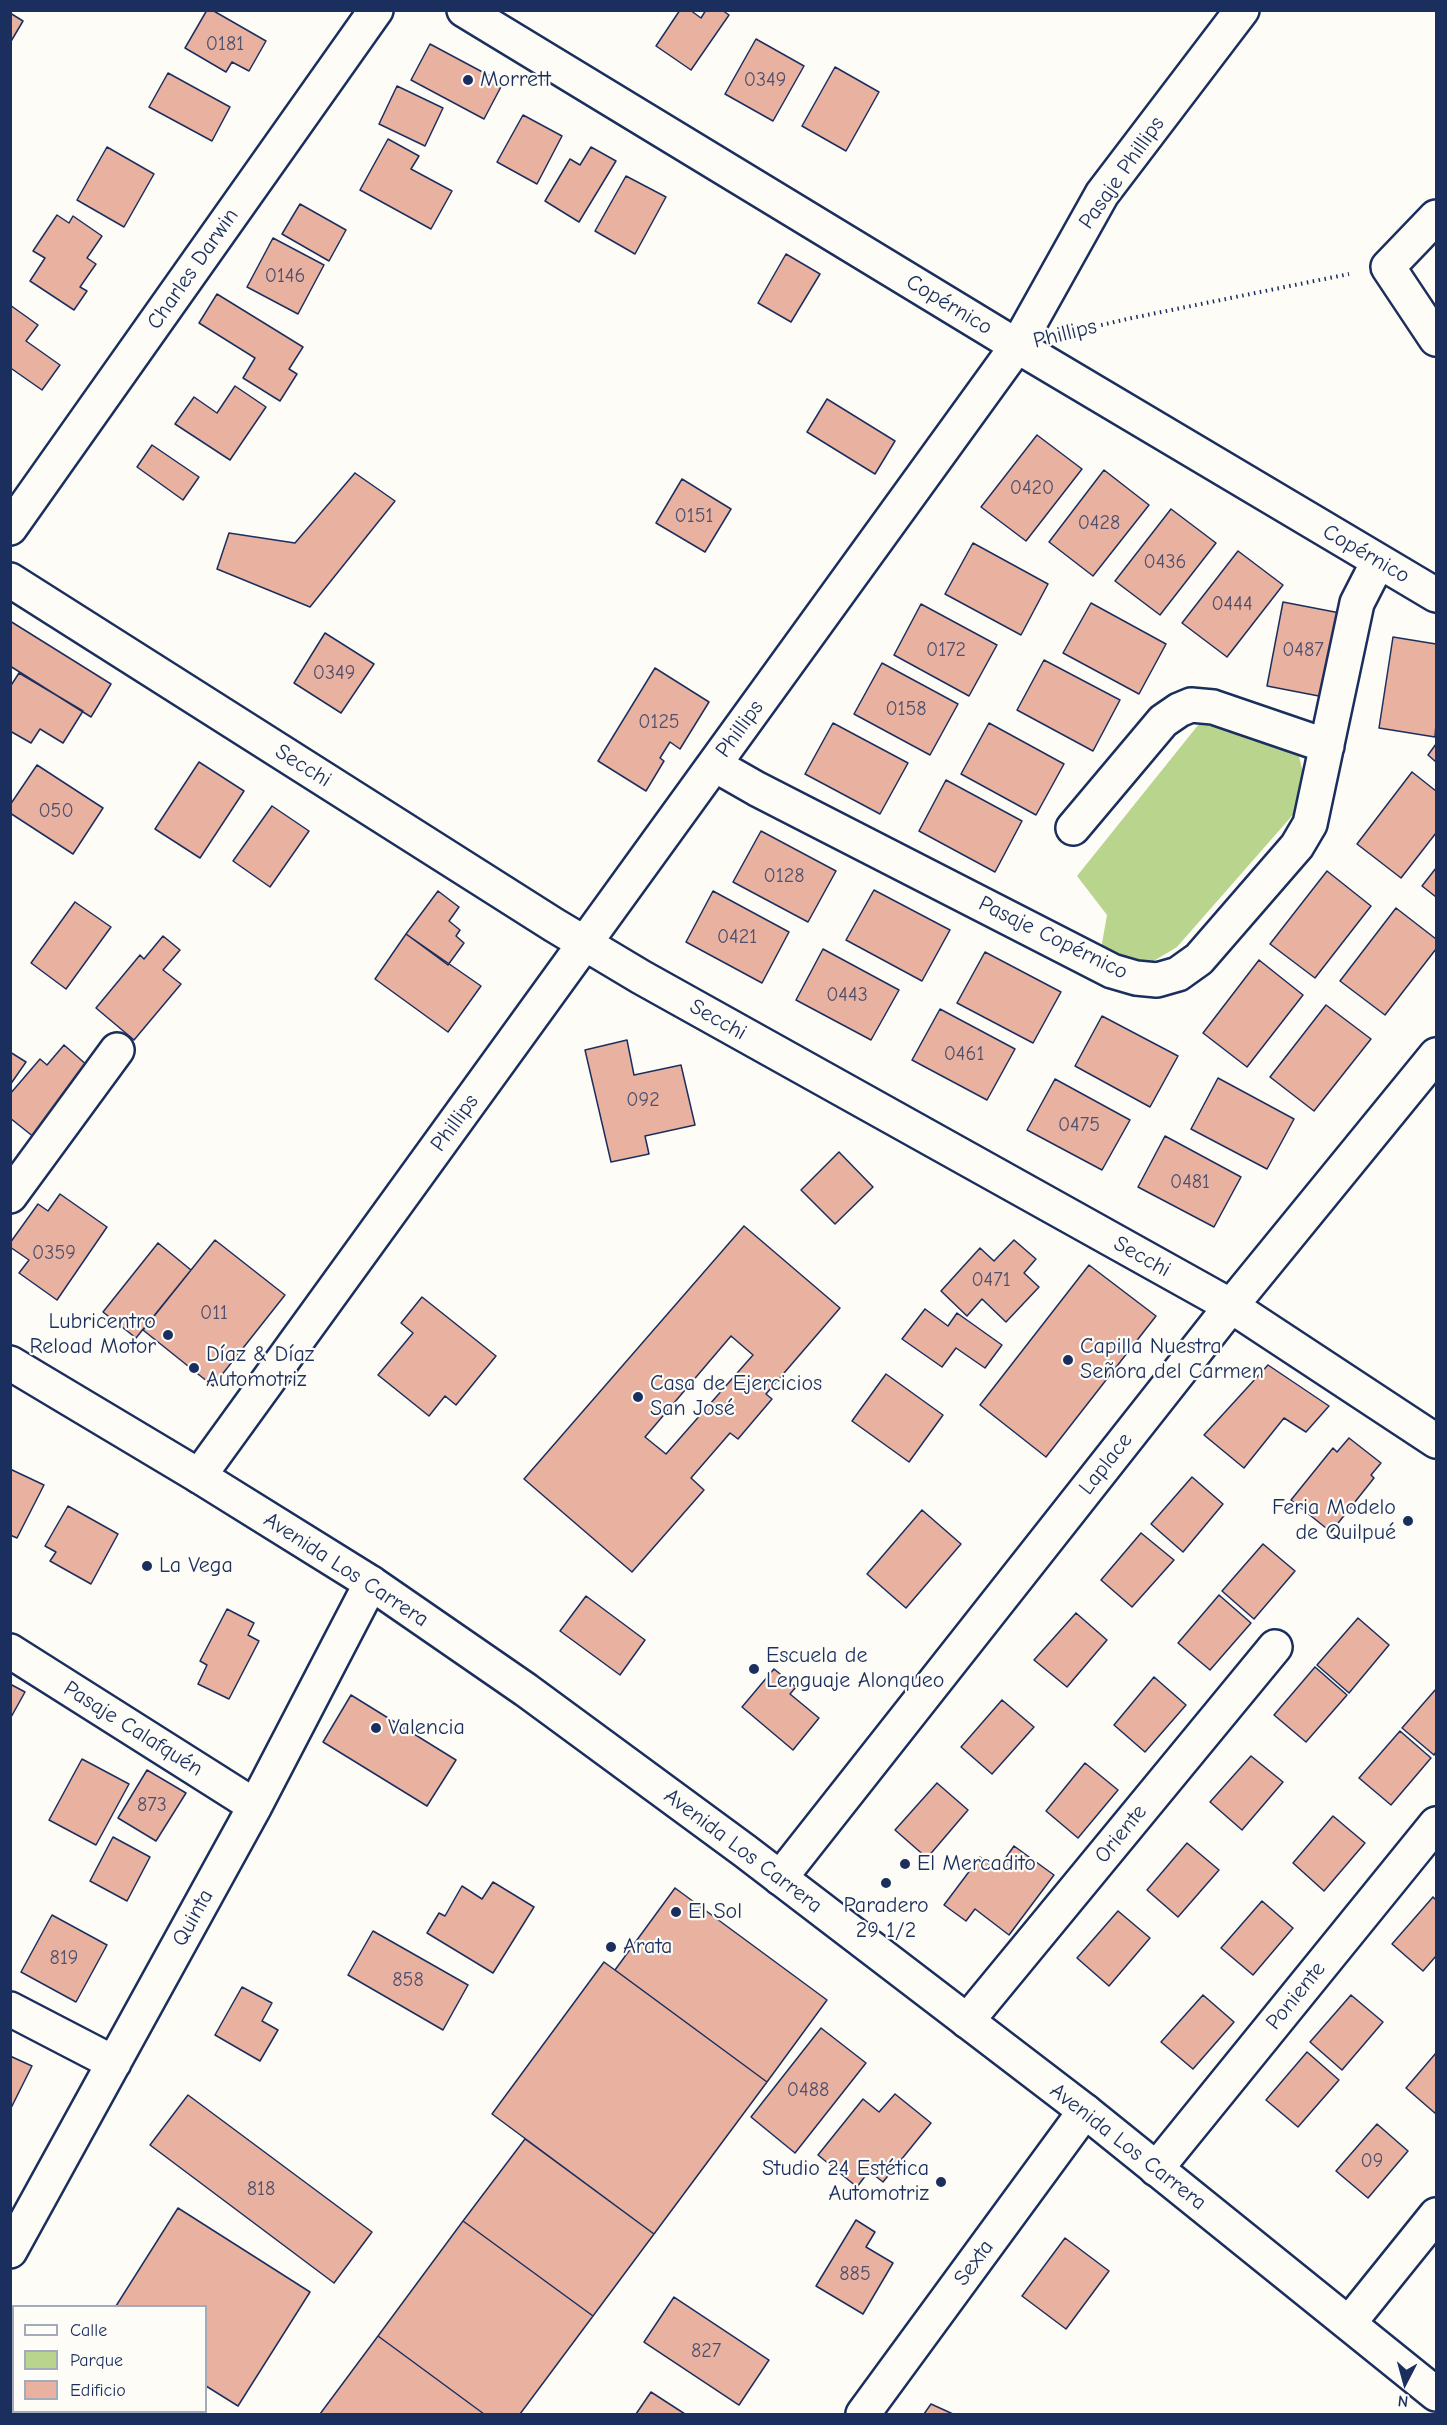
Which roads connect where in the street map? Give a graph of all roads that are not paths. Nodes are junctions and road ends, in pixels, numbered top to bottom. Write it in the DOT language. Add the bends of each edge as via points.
graph roads {
  1 [pos="376,10"];
  2 [pos="464,10"];
  3 [pos="1242,10"];
  4 [pos="1437,217"];
  5 [pos="1437,339"];
  6 [pos="1017,346"];
  7 [pos="10,528"];
  8 [pos="1378,562"];
  9 [pos="10,580"];
  10 [pos="1437,595"];
  11 [pos="1327,746"];
  12 [pos="715,765"];
  13 [pos="1073,828"];
  14 [pos="585,944"];
  15 [pos="117,1050"];
  16 [pos="1437,1055"];
  17 [pos="10,1196"];
  18 [pos="1231,1306"];
  19 [pos="10,1363"];
  20 [pos="1437,1441"];
  21 [pos="199,1476"];
  22 [pos="371,1583"];
  23 [pos="1275,1647"];
  24 [pos="10,1651"];
  25 [pos="255,1806"];
  26 [pos="1437,1824"];
  27 [pos="780,1878"];
  28 [pos="10,2008"];
  29 [pos="967,2021"];
  30 [pos="114,2063"];
  31 [pos="1085,2111"];
  32 [pos="1156,2169"];
  33 [pos="1437,2215"];
  34 [pos="10,2251"];
  35 [pos="1349,2323"];
  36 [pos="1437,2394"];
  37 [pos="863,2415"];
  1 -- 7 [label="street, Charles Darwin"];
  2 -- 6 [label="street, Copérnico"];
  3 -- 6 [label="street, Pasaje Phillips" via="1102,194"];
  4 -- 5 [label="street" via="1388,267"];
  6 -- 8 [label="street, Copérnico"];
  6 -- 12 [label="street, Phillips"];
  8 -- 10 [label="street, Copérnico"];
  8 -- 11 [label="street, Pasaje Copérnico" via="1357,603"];
  9 -- 14 [label="street, Secchi"];
  11 -- 12 [label="street, Pasaje Copérnico" via="1310,824 1297,846 1199,959 1178,974 1157,980 1112,971"];
  11 -- 13 [label="street" via="1213,707 1191,705 1163,721"];
  12 -- 14 [label="street, Phillips"];
  14 -- 18 [label="street, Secchi"];
  14 -- 21 [label="street, Phillips"];
  15 -- 17 [label="street"];
  16 -- 18 [label="street, Laplace"];
  18 -- 20 [label="street, Secchi"];
  18 -- 27 [label="street, Laplace"];
  19 -- 21 [label="street, Avenida Los Carrera"];
  21 -- 22 [label="street, Avenida Los Carrera"];
  22 -- 25 [label="street, Quinta"];
  22 -- 27 [label="street, Avenida Los Carrera" via="526,1690"];
  23 -- 29 [label="street, Oriente"];
  24 -- 25 [label="street, Pasaje Calafquén"];
  25 -- 30 [label="street, Quinta"];
  26 -- 32 [label="street, Poniente"];
  27 -- 29 [label="street, Avenida Los Carrera"];
  28 -- 30 [label="street"];
  29 -- 31 [label="street, Avenida Los Carrera"];
  30 -- 34 [label="street, Quinta"];
  31 -- 32 [label="street, Avenida Los Carrera"];
  31 -- 37 [label="street, Sexta"];
  32 -- 35 [label="street, Avenida Los Carrera"];
  33 -- 35 [label="street"];
  35 -- 36 [label="street, Avenida Los Carrera"];
}
